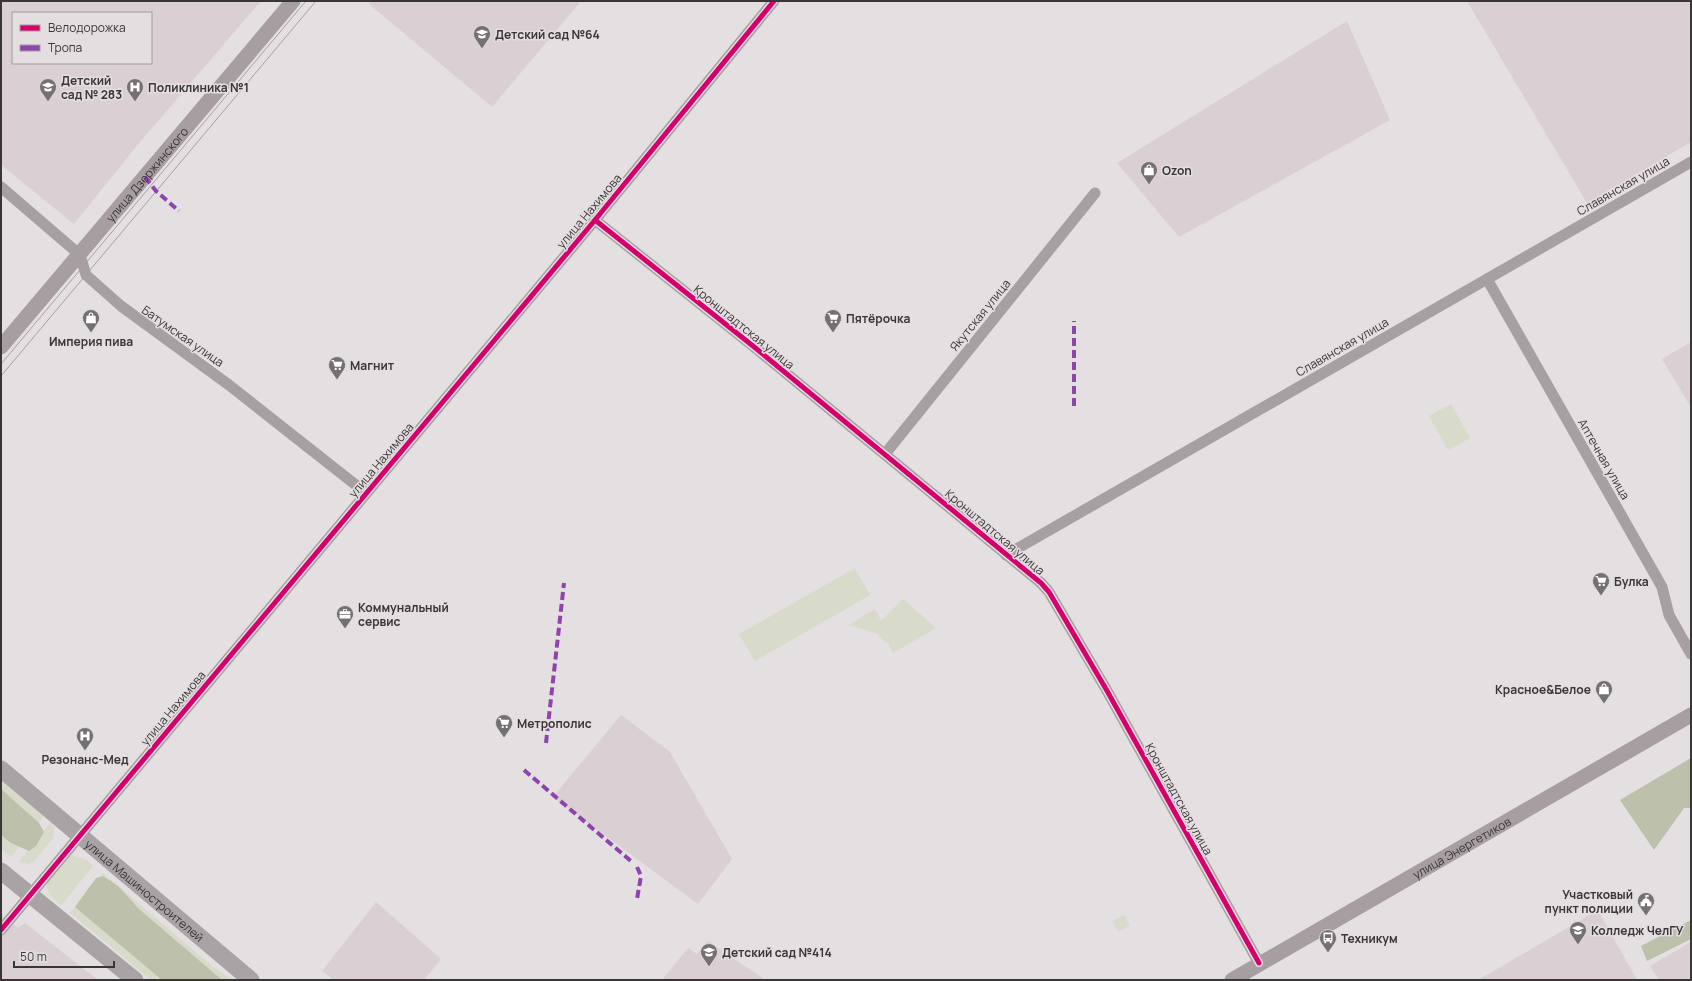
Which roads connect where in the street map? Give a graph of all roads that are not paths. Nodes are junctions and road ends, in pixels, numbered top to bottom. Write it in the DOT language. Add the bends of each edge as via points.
graph roads {
  1 [pos="293,1"];
  2 [pos="774,1"];
  3 [pos="1691,162"];
  4 [pos="1,186"];
  5 [pos="1095,193"];
  6 [pos="595,220"];
  7 [pos="80,255"];
  8 [pos="1487,279"];
  9 [pos="1,347"];
  10 [pos="885,454"];
  11 [pos="366,493"];
  12 [pos="1006,555"];
  13 [pos="1691,654"];
  14 [pos="1691,715"];
  15 [pos="1,769"];
  16 [pos="79,835"];
  17 [pos="1,871"];
  18 [pos="30,894"];
  19 [pos="1,930"];
  20 [pos="1260,963"];
  21 [pos="135,980"];
  22 [pos="251,980"];
  23 [pos="1232,980"];
  1 -- 7 [label="street, улица Дзержинского"];
  2 -- 6 [label="street, улица Нахимова"];
  3 -- 8 [label="street, Славянская улица"];
  4 -- 7 [label="street"];
  5 -- 10 [label="street, Якутская улица"];
  6 -- 10 [label="street, Кронштадтская улица"];
  6 -- 11 [label="street, улица Нахимова"];
  7 -- 9 [label="street, улица Дзержинского"];
  7 -- 11 [label="street, Батумская улица" via="86,275 121,306 229,385"];
  8 -- 12 [label="street, Славянская улица"];
  8 -- 13 [label="street, Аптечная улица" via="1662,586 1669,615"];
  10 -- 12 [label="street, Кронштадтская улица"];
  11 -- 16 [label="street, улица Нахимова"];
  12 -- 20 [label="street, Кронштадтская улица" via="1041,583 1048,592 1106,689"];
  14 -- 20 [label="street, улица Энергетиков"];
  15 -- 16 [label="main road, улица Машиностроителей"];
  16 -- 18 [label="street, улица Нахимова"];
  16 -- 22 [label="main road, улица Машиностроителей"];
  17 -- 18 [label="main road"];
  18 -- 19 [label="street, улица Нахимова"];
  18 -- 21 [label="main road"];
  20 -- 23 [label="street, улица Энергетиков"];
}
